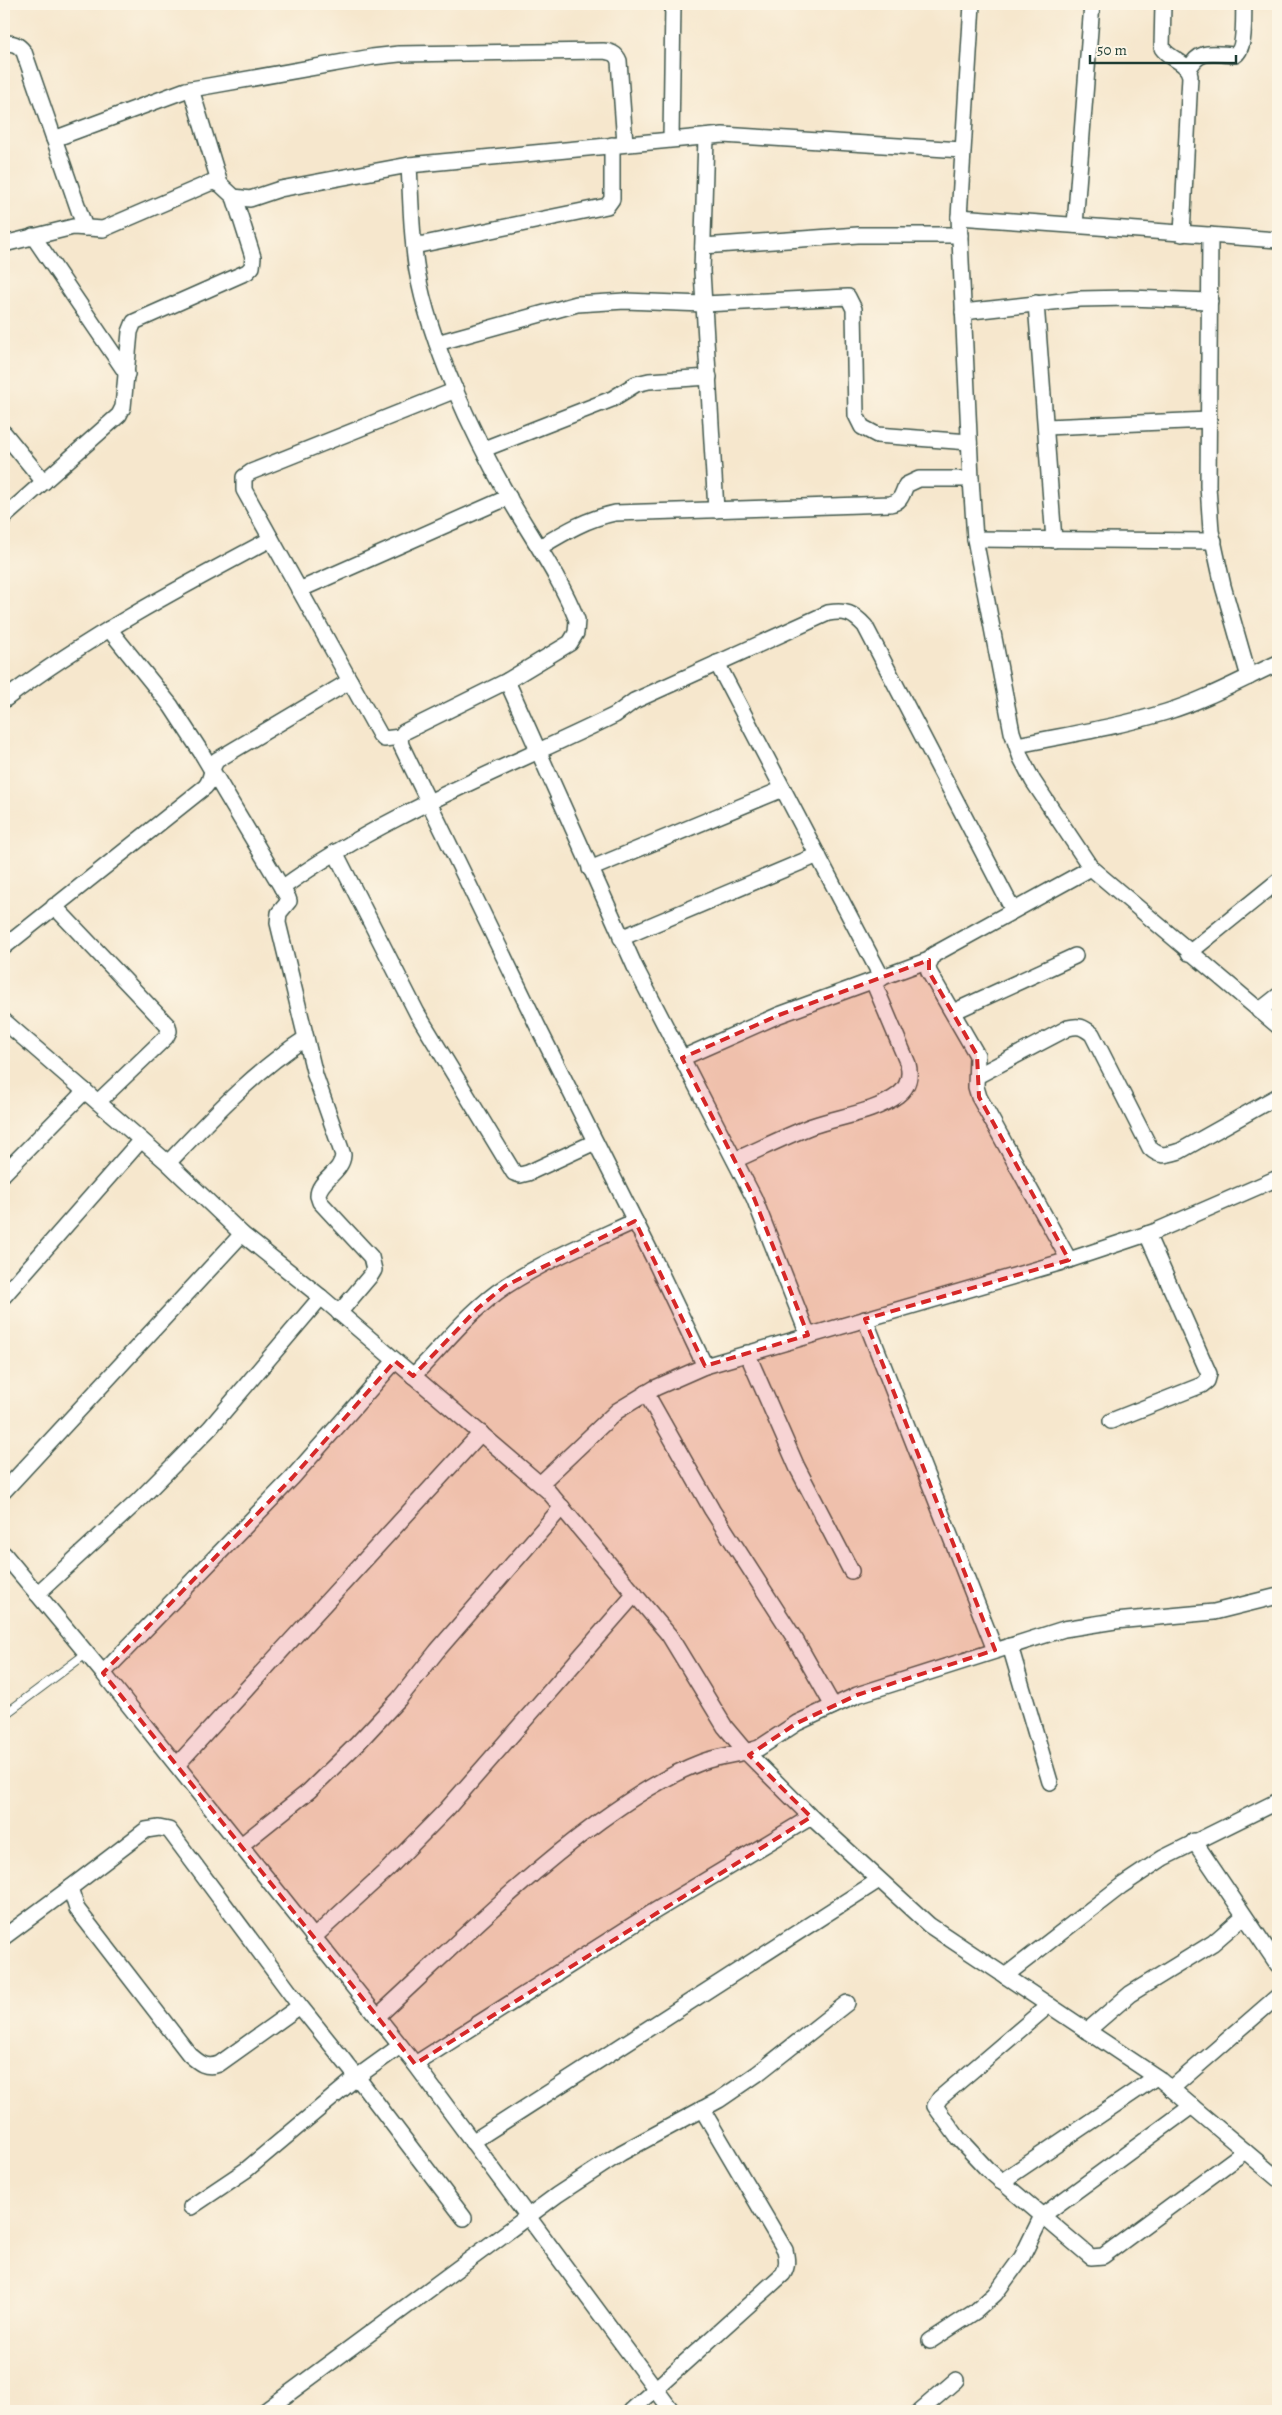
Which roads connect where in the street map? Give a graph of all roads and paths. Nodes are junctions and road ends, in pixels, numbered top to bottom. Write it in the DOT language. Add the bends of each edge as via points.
graph roads {
  1 [pos="673,4"];
  2 [pos="972,4"];
  3 [pos="1092,4"];
  4 [pos="1163,4"];
  5 [pos="1244,4"];
  6 [pos="4,45"];
  7 [pos="1189,70"];
  8 [pos="191,89"];
  9 [pos="706,136"];
  10 [pos="671,139"];
  11 [pos="54,140"];
  12 [pos="618,144"];
  13 [pos="962,150"];
  14 [pos="409,165"];
  15 [pos="220,184"];
  16 [pos="234,197"];
  17 [pos="959,217"];
  18 [pos="1075,225"];
  19 [pos="85,228"];
  20 [pos="1182,234"];
  21 [pos="960,235"];
  22 [pos="1210,235"];
  23 [pos="33,236"];
  24 [pos="1278,240"];
  25 [pos="4,244"];
  26 [pos="414,246"];
  27 [pos="703,246"];
  28 [pos="1210,301"];
  29 [pos="1036,303"];
  30 [pos="704,304"];
  31 [pos="962,312"];
  32 [pos="437,343"];
  33 [pos="126,374"];
  34 [pos="709,377"];
  35 [pos="456,390"];
  36 [pos="1209,420"];
  37 [pos="1046,427"];
  38 [pos="4,433"];
  39 [pos="969,442"];
  40 [pos="484,449"];
  41 [pos="971,479"];
  42 [pos="44,482"];
  43 [pos="509,497"];
  44 [pos="716,510"];
  45 [pos="4,517"];
  46 [pos="271,539"];
  47 [pos="975,539"];
  48 [pos="1054,540"];
  49 [pos="1214,541"];
  50 [pos="540,547"];
  51 [pos="299,590"];
  52 [pos="108,629"];
  53 [pos="718,663"];
  54 [pos="1278,663"];
  55 [pos="1249,677"];
  56 [pos="350,681"];
  57 [pos="507,681"];
  58 [pos="4,700"];
  59 [pos="400,737"];
  60 [pos="1017,745"];
  61 [pos="539,752"];
  62 [pos="212,771"];
  63 [pos="783,789"];
  64 [pos="429,802"];
  65 [pos="334,852"];
  66 [pos="818,855"];
  67 [pos="1091,868"];
  68 [pos="590,869"];
  69 [pos="1278,880"];
  70 [pos="282,888"];
  71 [pos="54,906"];
  72 [pos="1014,910"];
  73 [pos="622,938"];
  74 [pos="4,947"];
  75 [pos="1189,953"];
  76 [pos="1076,956"];
  77 [pos="930,960"];
  78 [pos="877,979"];
  79 [pos="1278,996"];
  80 [pos="1259,1011"];
  81 [pos="953,1012"];
  82 [pos="4,1021"];
  83 [pos="1278,1026"];
  84 [pos="306,1038"];
  85 [pos="682,1058"];
  86 [pos="977,1076"];
  87 [pos="85,1091"];
  88 [pos="1278,1096"];
  89 [pos="98,1102"];
  90 [pos="141,1140"];
  91 [pos="595,1142"];
  92 [pos="735,1160"];
  93 [pos="168,1164"];
  94 [pos="4,1173"];
  95 [pos="1278,1178"];
  96 [pos="635,1221"];
  97 [pos="242,1234"];
  98 [pos="1147,1234"];
  99 [pos="1069,1260"];
  100 [pos="4,1296"];
  101 [pos="320,1297"];
  102 [pos="339,1313"];
  103 [pos="865,1319"];
  104 [pos="808,1335"];
  105 [pos="747,1354"];
  106 [pos="395,1361"];
  107 [pos="705,1366"];
  108 [pos="413,1376"];
  109 [pos="646,1393"];
  110 [pos="1111,1421"];
  111 [pos="481,1434"];
  112 [pos="540,1484"];
  113 [pos="4,1491"];
  114 [pos="562,1507"];
  115 [pos="4,1554"];
  116 [pos="851,1571"];
  117 [pos="37,1594"];
  118 [pos="635,1594"];
  119 [pos="1278,1596"];
  120 [pos="1002,1648"];
  121 [pos="87,1653"];
  122 [pos="103,1673"];
  123 [pos="833,1706"];
  124 [pos="4,1714"];
  125 [pos="746,1752"];
  126 [pos="177,1765"];
  127 [pos="1050,1782"];
  128 [pos="1278,1801"];
  129 [pos="811,1817"];
  130 [pos="1194,1842"];
  131 [pos="240,1846"];
  132 [pos="879,1880"];
  133 [pos="70,1888"];
  134 [pos="1244,1916"];
  135 [pos="4,1937"];
  136 [pos="313,1938"];
  137 [pos="1278,1966"];
  138 [pos="1005,1976"];
  139 [pos="1278,1996"];
  140 [pos="847,2003"];
  141 [pos="1049,2005"];
  142 [pos="300,2006"];
  143 [pos="377,2017"];
  144 [pos="1087,2031"];
  145 [pos="400,2046"];
  146 [pos="414,2064"];
  147 [pos="357,2077"];
  148 [pos="1156,2077"];
  149 [pos="1171,2089"];
  150 [pos="1192,2106"];
  151 [pos="702,2109"];
  152 [pos="472,2142"];
  153 [pos="1245,2151"];
  154 [pos="1274,2170"];
  155 [pos="1002,2182"];
  156 [pos="191,2207"];
  157 [pos="1042,2216"];
  158 [pos="464,2218"];
  159 [pos="528,2218"];
  160 [pos="930,2341"];
  161 [pos="956,2380"];
  162 [pos="656,2390"];
  163 [pos="265,2411"];
  164 [pos="630,2411"];
  165 [pos="672,2411"];
  166 [pos="920,2411"];
  1 -- 10 [label="street"];
  2 -- 13 [label="street"];
  3 -- 18 [label="street"];
  4 -- 7 [label="street" via="1162,48 1171,59"];
  5 -- 7 [label="street" via="1239,53 1202,54"];
  6 -- 11 [label="street" via="15,44 24,52"];
  7 -- 20 [label="street"];
  8 -- 11 [label="street"];
  8 -- 12 [label="street" via="399,54 611,52 619,61"];
  8 -- 15 [label="street"];
  9 -- 10 [label="street"];
  9 -- 13 [label="street"];
  9 -- 27 [label="street"];
  10 -- 12 [label="street"];
  11 -- 19 [label="street"];
  12 -- 14 [label="street"];
  12 -- 26 [label="street" via="612,198 607,206"];
  13 -- 17 [label="street"];
  14 -- 16 [label="street" via="308,183 250,199"];
  14 -- 26 [label="street"];
  15 -- 16 [label="street"];
  15 -- 19 [label="street" via="205,184 103,230"];
  16 -- 33 [label="street" via="253,257 252,268 134,322"];
  17 -- 18 [label="street"];
  17 -- 21 [label="street"];
  18 -- 20 [label="street"];
  19 -- 23 [label="street" via="66,228"];
  20 -- 22 [label="street"];
  21 -- 27 [label="street" via="850,235"];
  21 -- 31 [label="street"];
  22 -- 24 [label="street"];
  22 -- 28 [label="street"];
  23 -- 25 [label="street"];
  23 -- 33 [label="street"];
  26 -- 32 [label="street" via="422,296"];
  27 -- 30 [label="street"];
  28 -- 29 [label="street" via="1129,298"];
  28 -- 36 [label="street"];
  29 -- 31 [label="street"];
  29 -- 37 [label="street"];
  30 -- 32 [label="street" via="625,301 577,304"];
  30 -- 34 [label="street"];
  30 -- 39 [label="street" via="848,296 854,309 856,415 862,427 877,435"];
  31 -- 39 [label="street"];
  32 -- 35 [label="street"];
  33 -- 42 [label="street" via="123,407 119,415"];
  34 -- 40 [label="street" via="636,384 612,399"];
  34 -- 44 [label="street"];
  35 -- 40 [label="street"];
  35 -- 46 [label="street" via="250,472 244,477 244,490"];
  36 -- 37 [label="street"];
  36 -- 49 [label="street" via="1208,486"];
  37 -- 48 [label="street"];
  38 -- 42 [label="street"];
  39 -- 41 [label="street"];
  40 -- 43 [label="street"];
  41 -- 44 [label="street" via="919,478 906,485 901,498 890,504"];
  41 -- 47 [label="street"];
  42 -- 45 [label="street"];
  43 -- 50 [label="street"];
  43 -- 51 [label="street"];
  44 -- 50 [label="street" via="635,511 593,518"];
  46 -- 51 [label="street"];
  46 -- 52 [label="street"];
  47 -- 48 [label="street"];
  47 -- 60 [label="street"];
  48 -- 49 [label="street"];
  49 -- 55 [label="street"];
  50 -- 57 [label="street" via="574,610 576,633 570,643"];
  51 -- 56 [label="street"];
  52 -- 58 [label="street" via="42,671"];
  52 -- 62 [label="street" via="171,706"];
  53 -- 61 [label="street" via="634,701 615,715"];
  53 -- 63 [label="street"];
  53 -- 72 [label="street" via="828,613 842,610 854,614 865,626"];
  54 -- 55 [label="street"];
  55 -- 60 [label="street" via="1167,712"];
  56 -- 59 [label="street" via="384,739"];
  56 -- 62 [label="street" via="217,760"];
  57 -- 59 [label="street" via="404,732"];
  57 -- 61 [label="street"];
  59 -- 64 [label="street"];
  60 -- 67 [label="street" via="1033,780"];
  61 -- 64 [label="street"];
  61 -- 68 [label="street"];
  62 -- 70 [label="street"];
  62 -- 71 [label="street" via="205,787"];
  63 -- 66 [label="street"];
  63 -- 68 [label="street"];
  64 -- 65 [label="street"];
  64 -- 91 [label="street"];
  65 -- 70 [label="street"];
  65 -- 91 [label="street" via="417,1013 514,1173 528,1173"];
  66 -- 73 [label="street"];
  66 -- 78 [label="street"];
  67 -- 72 [label="street"];
  67 -- 75 [label="street"];
  68 -- 73 [label="street"];
  69 -- 75 [label="street"];
  70 -- 84 [label="street" via="289,902 279,913 278,923"];
  71 -- 74 [label="street"];
  71 -- 89 [label="street" via="168,1026 166,1037"];
  72 -- 77 [label="street" via="933,955"];
  73 -- 85 [label="street"];
  75 -- 80 [label="street"];
  76 -- 81 [label="street"];
  77 -- 78 [label="street"];
  77 -- 81 [label="street" via="929,972"];
  78 -- 85 [label="street" via="780,1015"];
  78 -- 92 [label="street" via="908,1064 910,1074 906,1087 899,1094 866,1110 812,1126"];
  79 -- 80 [label="street"];
  80 -- 83 [label="street"];
  81 -- 86 [label="street" via="977,1055"];
  82 -- 87 [label="street"];
  84 -- 93 [label="street" via="252,1078"];
  84 -- 102 [label="street" via="315,1075 343,1155 342,1162 321,1187 318,1196 373,1264 371,1275"];
  85 -- 92 [label="street"];
  86 -- 88 [label="street" via="1068,1028 1084,1028 1092,1034 1150,1148 1166,1156"];
  86 -- 99 [label="street" via="979,1097"];
  87 -- 89 [label="street"];
  87 -- 94 [label="street"];
  89 -- 90 [label="street"];
  90 -- 93 [label="street"];
  90 -- 100 [label="street"];
  91 -- 96 [label="street"];
  92 -- 104 [label="street" via="754,1198"];
  93 -- 97 [label="street"];
  95 -- 98 [label="street"];
  96 -- 107 [label="street"];
  96 -- 108 [label="street" via="505,1286 478,1308"];
  97 -- 101 [label="street"];
  97 -- 113 [label="street"];
  98 -- 99 [label="street"];
  98 -- 110 [label="street" via="1209,1374 1202,1385"];
  99 -- 103 [label="street"];
  101 -- 102 [label="street"];
  101 -- 117 [label="street" via="210,1428 138,1501"];
  102 -- 106 [label="street"];
  103 -- 104 [label="street"];
  103 -- 120 [label="street"];
  104 -- 105 [label="street"];
  105 -- 107 [label="street"];
  105 -- 116 [label="street" via="797,1468"];
  106 -- 108 [label="street"];
  106 -- 122 [label="street" via="292,1478"];
  107 -- 109 [label="street"];
  108 -- 111 [label="street"];
  109 -- 112 [label="street" via="617,1411"];
  109 -- 123 [label="street" via="712,1510 795,1639"];
  111 -- 112 [label="street"];
  111 -- 126 [label="street"];
  112 -- 114 [label="street"];
  114 -- 118 [label="street"];
  114 -- 131 [label="street" via="357,1744 309,1791"];
  115 -- 117 [label="street"];
  117 -- 121 [label="street"];
  118 -- 125 [label="street" via="669,1635 725,1727"];
  118 -- 136 [label="street" via="447,1809"];
  119 -- 120 [label="street" via="1214,1612 1064,1629"];
  120 -- 123 [label="street" via="893,1682"];
  120 -- 127 [label="street"];
  121 -- 122 [label="street"];
  121 -- 124 [label="lane"];
  122 -- 126 [label="street"];
  123 -- 125 [label="street" via="796,1724 759,1748"];
  125 -- 129 [label="street"];
  125 -- 143 [label="street" via="703,1761 676,1773 606,1817 516,1888"];
  126 -- 131 [label="street"];
  128 -- 130 [label="street"];
  129 -- 132 [label="street"];
  129 -- 146 [label="street" via="650,1914"];
  130 -- 134 [label="street"];
  130 -- 138 [label="street" via="1121,1886"];
  131 -- 136 [label="street"];
  132 -- 138 [label="street" via="929,1925"];
  132 -- 152 [label="street"];
  133 -- 135 [label="street"];
  133 -- 142 [label="street" via="146,1830 169,1830"];
  133 -- 142 [label="street" via="77,1909 189,2054 204,2066 219,2064"];
  134 -- 137 [label="street"];
  134 -- 144 [label="street" via="1213,1943 1130,1994"];
  136 -- 143 [label="street"];
  138 -- 141 [label="street"];
  139 -- 149 [label="street"];
  140 -- 151 [label="street" via="757,2074"];
  141 -- 144 [label="street"];
  141 -- 155 [label="street" via="940,2098 935,2106 970,2153"];
  142 -- 147 [label="street"];
  143 -- 145 [label="street"];
  144 -- 148 [label="street"];
  145 -- 146 [label="street"];
  145 -- 147 [label="street"];
  146 -- 152 [label="street"];
  147 -- 156 [label="street" via="246,2170"];
  147 -- 158 [label="street"];
  148 -- 149 [label="street"];
  148 -- 155 [label="street"];
  149 -- 150 [label="street"];
  150 -- 153 [label="street"];
  150 -- 157 [label="street"];
  151 -- 159 [label="street" via="587,2174"];
  151 -- 162 [label="street" via="785,2250 786,2268"];
  152 -- 159 [label="street"];
  153 -- 154 [label="street"];
  153 -- 157 [label="street" via="1098,2257 1085,2252"];
  155 -- 157 [label="street"];
  157 -- 160 [label="street" via="1022,2257 994,2294 976,2311"];
  159 -- 162 [label="street"];
  159 -- 163 [label="street"];
  161 -- 166 [label="street"];
  162 -- 164 [label="street"];
  162 -- 165 [label="street"];
}
